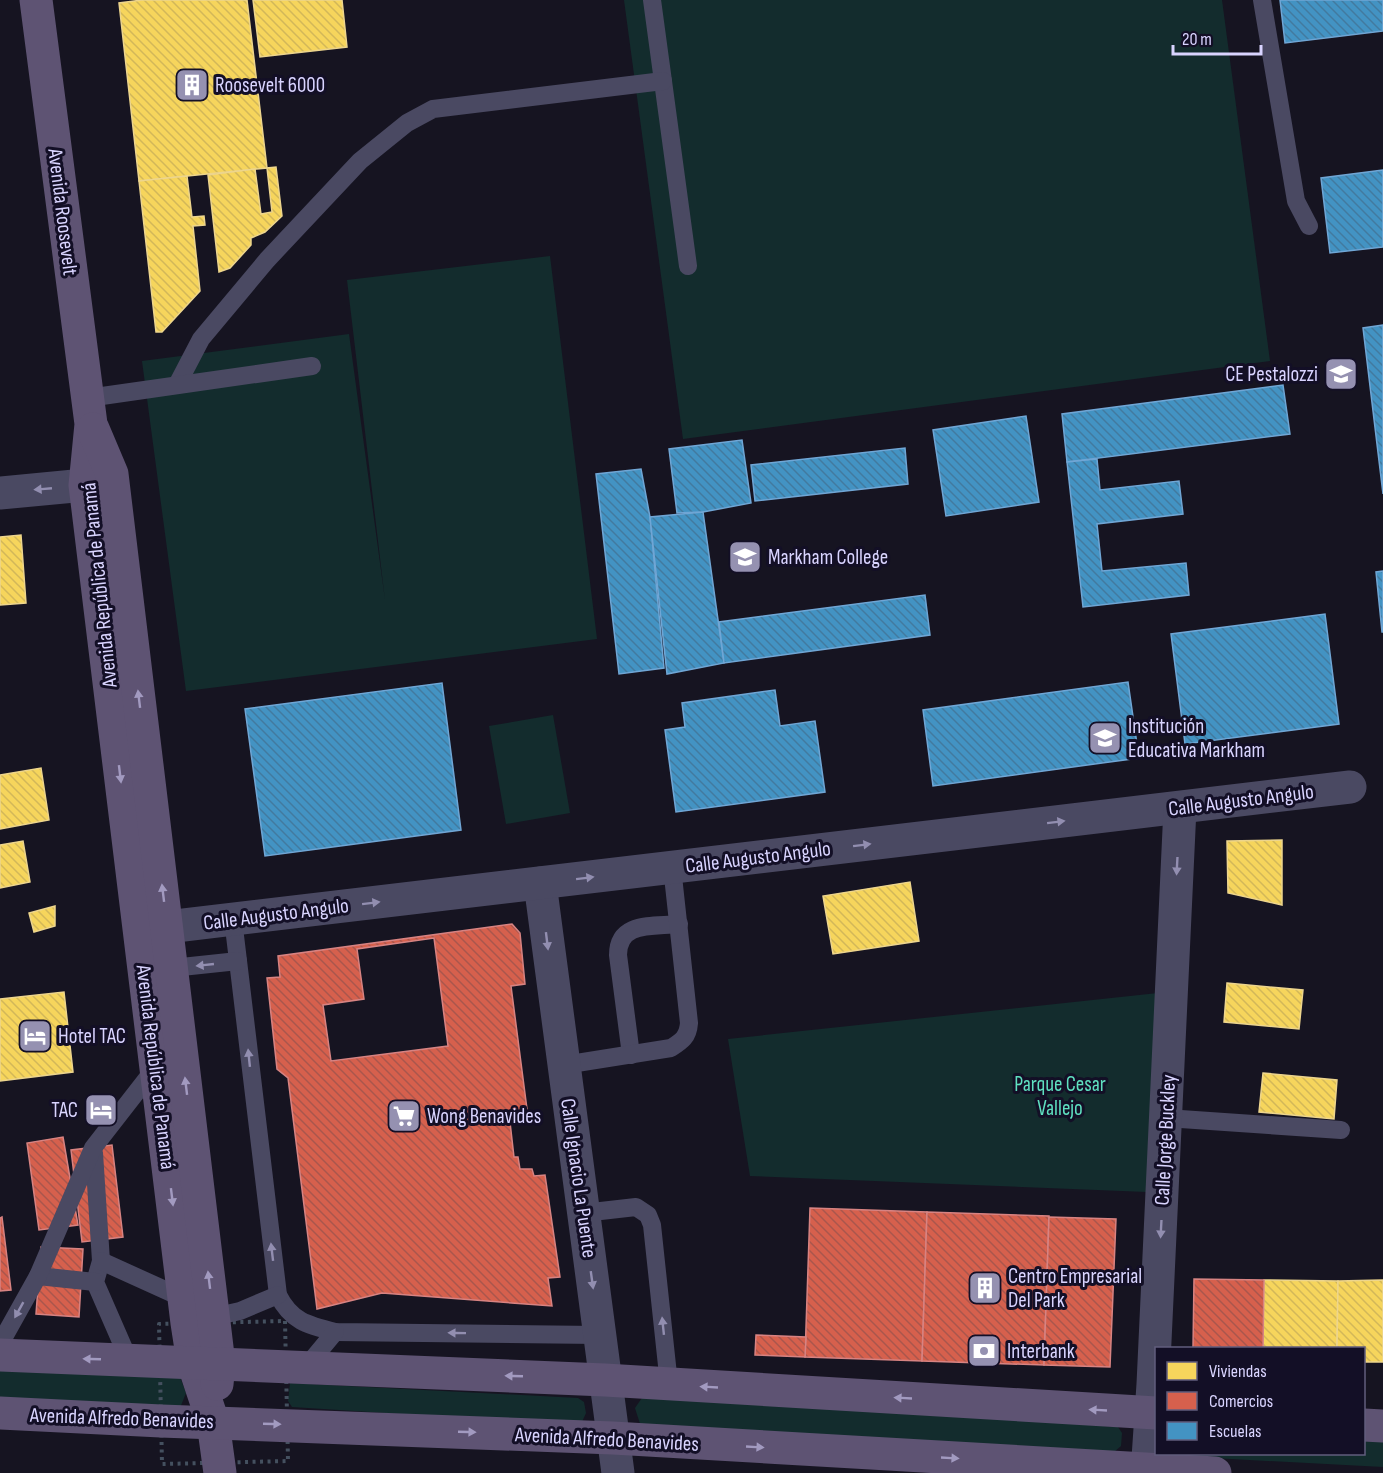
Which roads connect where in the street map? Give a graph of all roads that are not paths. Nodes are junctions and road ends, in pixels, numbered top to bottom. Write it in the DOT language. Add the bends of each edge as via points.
graph roads {
  1 [pos="36,0"];
  2 [pos="652,0"];
  3 [pos="1262,0"];
  4 [pos="663,81"];
  5 [pos="1309,226"];
  6 [pos="688,266"];
  7 [pos="312,366"];
  8 [pos="177,386"];
  9 [pos="89,411"];
  10 [pos="85,485"];
  11 [pos="0,493"];
  12 [pos="1350,787"];
  13 [pos="1180,808"];
  14 [pos="672,867"];
  15 [pos="540,883"];
  16 [pos="233,920"];
  17 [pos="679,924"];
  18 [pos="167,927"];
  19 [pos="238,961"];
  20 [pos="172,968"];
  21 [pos="631,1055"];
  22 [pos="564,1065"];
  23 [pos="156,1067"];
  24 [pos="1166,1118"];
  25 [pos="1341,1130"];
  26 [pos="93,1148"];
  27 [pos="583,1213"];
  28 [pos="101,1261"];
  29 [pos="38,1276"];
  30 [pos="95,1282"];
  31 [pos="278,1294"];
  32 [pos="185,1299"];
  33 [pos="213,1317"];
  34 [pos="335,1332"];
  35 [pos="599,1335"];
  36 [pos="0,1344"];
  37 [pos="1157,1347"];
  38 [pos="0,1355"];
  39 [pos="129,1360"];
  40 [pos="206,1363"];
  41 [pos="306,1367"];
  42 [pos="605,1380"];
  43 [pos="669,1384"];
  44 [pos="1155,1388"];
  45 [pos="0,1413"];
  46 [pos="1154,1413"];
  47 [pos="213,1422"];
  48 [pos="1365,1425"];
  49 [pos="1383,1426"];
  50 [pos="613,1438"];
  51 [pos="1147,1471"];
  52 [pos="220,1473"];
  53 [pos="618,1473"];
  54 [pos="1215,1473"];
  1 -- 9 [label="main road, Avenida Roosevelt"];
  2 -- 4 [label="lane"];
  3 -- 5 [label="lane" via="1296,201"];
  4 -- 6 [label="lane"];
  4 -- 8 [label="lane" via="433,109 407,123 360,161 267,261 201,339"];
  7 -- 8 [label="lane"];
  8 -- 9 [label="lane"];
  9 -- 10 [label="main road, Avenida República de Panamá"];
  18 -- 9 [label="main road, Avenida República de Panamá, one-way" via="112,474"];
  10 -- 11 [label="street, one-way"];
  10 -- 23 [label="main road, Avenida República de Panamá, one-way"];
  12 -- 13 [label="street, Calle Augusto Angulo"];
  14 -- 13 [label="street, Calle Augusto Angulo, one-way"];
  13 -- 24 [label="street, Calle Jorge Buckley, one-way"];
  15 -- 14 [label="street, Calle Augusto Angulo, one-way"];
  14 -- 17 [label="lane"];
  16 -- 15 [label="street, Calle Augusto Angulo, one-way"];
  15 -- 22 [label="street, Calle Ignacio La Puente, one-way"];
  16 -- 18 [label="street, Calle Augusto Angulo"];
  16 -- 19 [label="lane"];
  17 -- 21 [label="lane" via="688,1034 671,1048"];
  17 -- 21 [label="lane" via="635,929 621,938 618,955"];
  18 -- 20 [label="main road, Avenida República de Panamá"];
  19 -- 20 [label="lane, one-way"];
  31 -- 19 [label="lane, one-way"];
  33 -- 20 [label="main road, Avenida República de Panamá, one-way"];
  21 -- 22 [label="lane"];
  22 -- 27 [label="street, Calle Ignacio La Puente"];
  23 -- 26 [label="lane"];
  23 -- 32 [label="main road, Avenida República de Panamá, one-way"];
  24 -- 25 [label="lane"];
  24 -- 37 [label="street, Calle Jorge Buckley, one-way"];
  26 -- 28 [label="lane"];
  26 -- 29 [label="lane"];
  27 -- 35 [label="street, Calle Ignacio La Puente, one-way"];
  43 -- 27 [label="lane, one-way" via="648,1215 636,1207"];
  28 -- 30 [label="lane"];
  28 -- 32 [label="lane"];
  29 -- 30 [label="lane"];
  29 -- 36 [label="lane, one-way"];
  30 -- 39 [label="lane"];
  31 -- 33 [label="lane" via="240,1311"];
  31 -- 34 [label="lane" via="284,1308 295,1318"];
  32 -- 40 [label="main road, Avenida República de Panamá"];
  33 -- 40 [label="main road, Avenida República de Panamá"];
  35 -- 34 [label="lane, one-way"];
  34 -- 41 [label="lane"];
  35 -- 42 [label="street, Calle Ignacio La Puente"];
  39 -- 38 [label="main road, one-way"];
  39 -- 40 [label="main road"];
  40 -- 41 [label="main road"];
  40 -- 47 [label="main road, Avenida República de Panamá"];
  42 -- 41 [label="main road, one-way"];
  42 -- 43 [label="main road"];
  42 -- 50 [label="street, Calle Ignacio La Puente"];
  46 -- 43 [label="main road, one-way"];
  44 -- 46 [label="street, Calle Jorge Buckley, one-way"];
  45 -- 47 [label="main road, Avenida Alfredo Benavides"];
  46 -- 51 [label="street, Calle Jorge Buckley"];
  47 -- 50 [label="main road, Avenida Alfredo Benavides, one-way"];
  47 -- 52 [label="main road, Avenida República de Panamá"];
  48 -- 49 [label="main road"];
  50 -- 51 [label="main road, Avenida Alfredo Benavides, one-way"];
  50 -- 53 [label="street, Calle Ignacio La Puente"];
  51 -- 54 [label="main road, Avenida Alfredo Benavides"];
}
